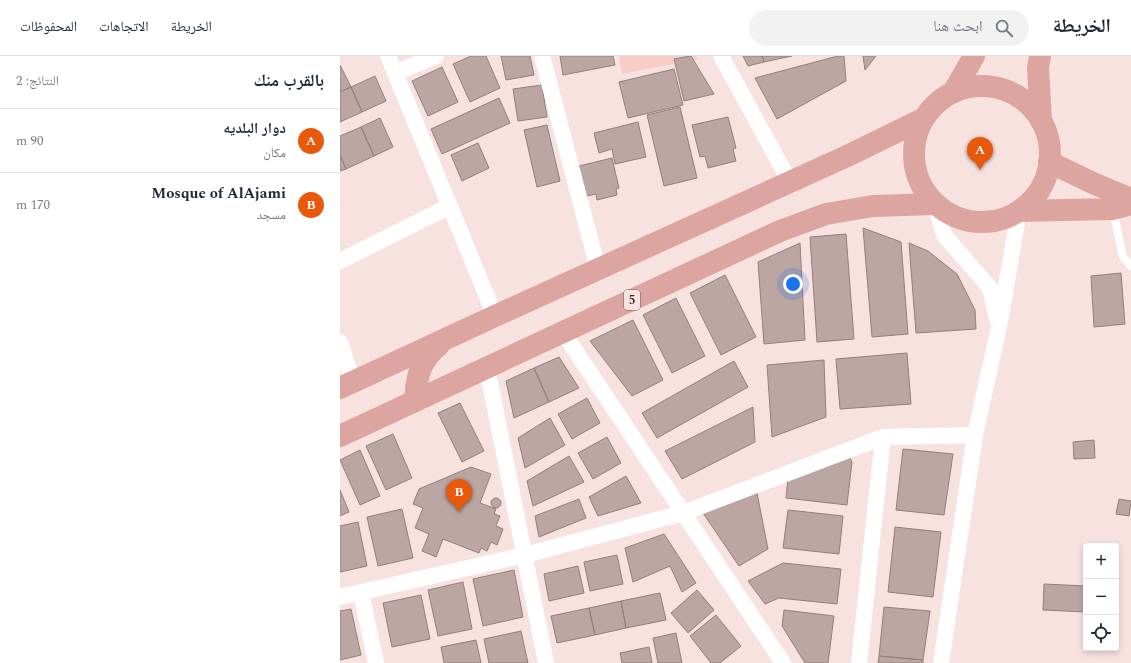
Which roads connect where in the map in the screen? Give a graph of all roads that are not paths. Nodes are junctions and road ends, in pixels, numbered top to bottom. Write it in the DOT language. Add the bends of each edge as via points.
graph roads {
  1 [pos="388,56"];
  2 [pos="436,56"];
  3 [pos="542,56"];
  4 [pos="721,56"];
  5 [pos="974,56"];
  6 [pos="1040,56"];
  7 [pos="395,73"];
  8 [pos="954,91"];
  9 [pos="923,119"];
  10 [pos="1041,120"];
  11 [pos="1049,162"];
  12 [pos="790,182"];
  13 [pos="935,204"];
  14 [pos="1125,204"];
  15 [pos="450,206"];
  16 [pos="1019,211"];
  17 [pos="340,261"];
  18 [pos="1131,266"];
  19 [pos="598,269"];
  20 [pos="495,316"];
  21 [pos="999,327"];
  22 [pos="563,332"];
  23 [pos="446,339"];
  24 [pos="340,342"];
  25 [pos="487,368"];
  26 [pos="347,385"];
  27 [pos="415,401"];
  28 [pos="975,435"];
  29 [pos="340,436"];
  30 [pos="883,437"];
  31 [pos="683,513"];
  32 [pos="525,555"];
  33 [pos="361,593"];
  34 [pos="340,597"];
  35 [pos="376,663"];
  36 [pos="546,663"];
  37 [pos="783,663"];
  38 [pos="859,663"];
  39 [pos="941,663"];
  1 -- 7 [label="street"];
  2 -- 7 [label="street"];
  3 -- 19 [label="street"];
  4 -- 12 [label="street"];
  5 -- 8 [label="main road"];
  6 -- 10 [label="main road" via="1038,68"];
  7 -- 15 [label="street"];
  8 -- 9 [label="main road" via="936,103"];
  8 -- 10 [label="main road" via="978,85 1003,89 1025,101"];
  9 -- 12 [label="main road"];
  9 -- 13 [label="main road" via="915,140 914,164 921,185"];
  10 -- 11 [label="main road" via="1048,140"];
  11 -- 14 [label="main road" via="1095,184"];
  11 -- 16 [label="main road" via="1044,181 1034,198"];
  12 -- 19 [label="main road"];
  13 -- 16 [label="main road" via="954,216 976,222 998,220"];
  13 -- 21 [label="street" via="944,235 990,288"];
  13 -- 22 [label="main road, 5" via="873,206 826,214 780,231"];
  14 -- 16 [label="main road"];
  14 -- 18 [label="lane" via="1123,258"];
  15 -- 17 [label="street"];
  15 -- 20 [label="street"];
  16 -- 21 [label="street"];
  19 -- 20 [label="main road"];
  20 -- 23 [label="main road"];
  21 -- 28 [label="street"];
  22 -- 25 [label="main road, 5"];
  22 -- 31 [label="street"];
  23 -- 26 [label="main road"];
  23 -- 27 [label="main road" via="432,351 421,366 416,383"];
  24 -- 26 [label="street"];
  25 -- 27 [label="main road, 5"];
  25 -- 32 [label="street"];
  27 -- 29 [label="main road, 5"];
  28 -- 30 [label="street"];
  28 -- 39 [label="street"];
  30 -- 31 [label="street"];
  30 -- 38 [label="street"];
  31 -- 32 [label="street"];
  31 -- 37 [label="street"];
  32 -- 33 [label="street"];
  32 -- 36 [label="street"];
  33 -- 34 [label="street"];
  33 -- 35 [label="street"];
}
